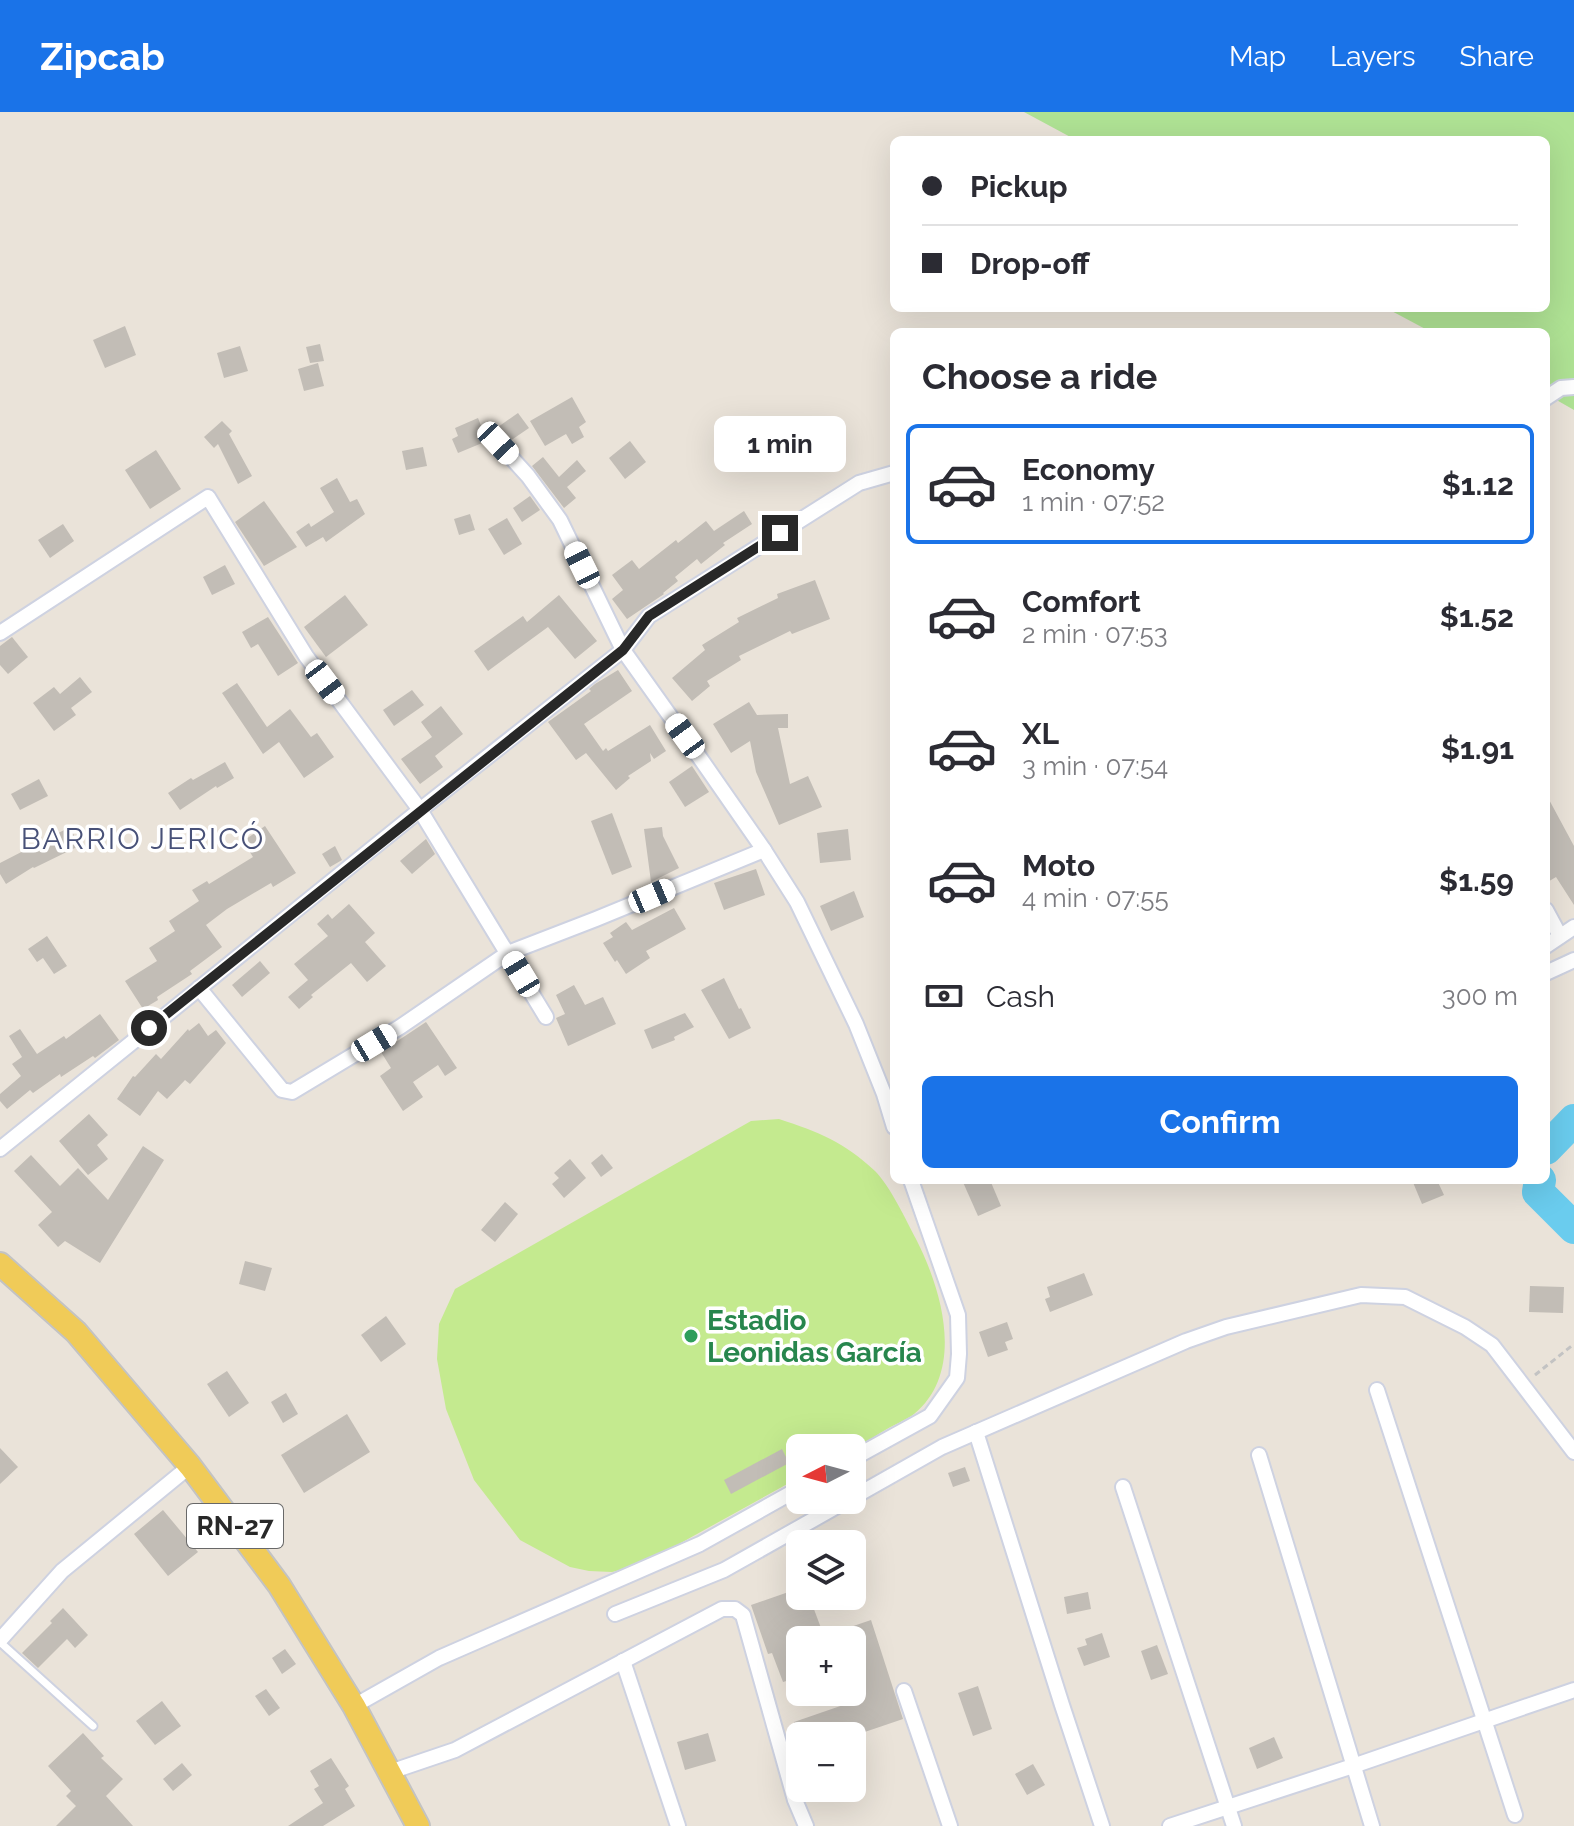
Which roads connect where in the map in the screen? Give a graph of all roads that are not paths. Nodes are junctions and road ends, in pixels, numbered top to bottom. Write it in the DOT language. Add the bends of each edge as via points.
graph roads {
  1 [pos="1574,387"];
  2 [pos="1550,395"];
  3 [pos="498,443"];
  4 [pos="890,474"];
  5 [pos="0,633"];
  6 [pos="623,650"];
  7 [pos="420,810"];
  8 [pos="764,850"];
  9 [pos="1550,917"];
  10 [pos="1574,927"];
  11 [pos="1560,936"];
  12 [pos="1550,943"];
  13 [pos="508,953"];
  14 [pos="1574,960"];
  15 [pos="1550,971"];
  16 [pos="199,988"];
  17 [pos="546,1017"];
  18 [pos="890,1114"];
  19 [pos="0,1149"];
  20 [pos="912,1184"];
  21 [pos="0,1264"];
  22 [pos="1377,1390"];
  23 [pos="976,1432"];
  24 [pos="866,1451"];
  25 [pos="1574,1452"];
  26 [pos="1259,1455"];
  27 [pos="190,1466"];
  28 [pos="1123,1487"];
  29 [pos="866,1490"];
  30 [pos="786,1496"];
  31 [pos="823,1514"];
  32 [pos="615,1614"];
  33 [pos="0,1641"];
  34 [pos="623,1661"];
  35 [pos="1574,1690"];
  36 [pos="904,1691"];
  37 [pos="354,1706"];
  38 [pos="1484,1720"];
  39 [pos="93,1726"];
  40 [pos="1353,1766"];
  41 [pos="390,1772"];
  42 [pos="1228,1807"];
  43 [pos="1515,1815"];
  44 [pos="418,1826"];
  45 [pos="678,1826"];
  46 [pos="806,1826"];
  47 [pos="950,1826"];
  48 [pos="1102,1826"];
  49 [pos="1170,1826"];
  50 [pos="1234,1826"];
  51 [pos="1372,1826"];
  1 -- 2 [label="street"];
  3 -- 6 [label="street" via="560,520"];
  4 -- 6 [label="street" via="859,483 649,616"];
  5 -- 7 [label="street" via="208,497 306,656"];
  6 -- 7 [label="street"];
  6 -- 8 [label="street"];
  7 -- 13 [label="street"];
  7 -- 16 [label="street"];
  8 -- 13 [label="street"];
  8 -- 18 [label="street" via="797,902 856,1024"];
  9 -- 11 [label="street"];
  10 -- 11 [label="street"];
  11 -- 12 [label="street"];
  13 -- 16 [label="street" via="292,1092 282,1090"];
  13 -- 17 [label="street"];
  14 -- 15 [label="street"];
  16 -- 19 [label="street"];
  20 -- 24 [label="street" via="958,1315 957,1378 930,1416"];
  21 -- 27 [label="main road, RN-27" via="76,1332"];
  22 -- 38 [label="street"];
  23 -- 25 [label="street" via="1186,1341 1361,1295 1405,1297 1492,1345"];
  23 -- 29 [label="street"];
  23 -- 48 [label="street"];
  26 -- 40 [label="street"];
  27 -- 33 [label="street" via="62,1571"];
  27 -- 37 [label="main road, RN-27" via="279,1585"];
  28 -- 42 [label="street"];
  30 -- 37 [label="street" via="700,1544 439,1658"];
  31 -- 32 [label="street" via="724,1570"];
  33 -- 39 [label="lane"];
  34 -- 41 [label="street" via="455,1750"];
  34 -- 45 [label="street"];
  34 -- 46 [label="street" via="722,1609 743,1615"];
  35 -- 38 [label="street"];
  36 -- 47 [label="street"];
  37 -- 41 [label="main road, RN-27"];
  38 -- 40 [label="street"];
  38 -- 43 [label="street"];
  40 -- 42 [label="street"];
  40 -- 51 [label="street"];
  41 -- 44 [label="main road, RN-27"];
  42 -- 49 [label="street"];
  42 -- 50 [label="street"];
}
